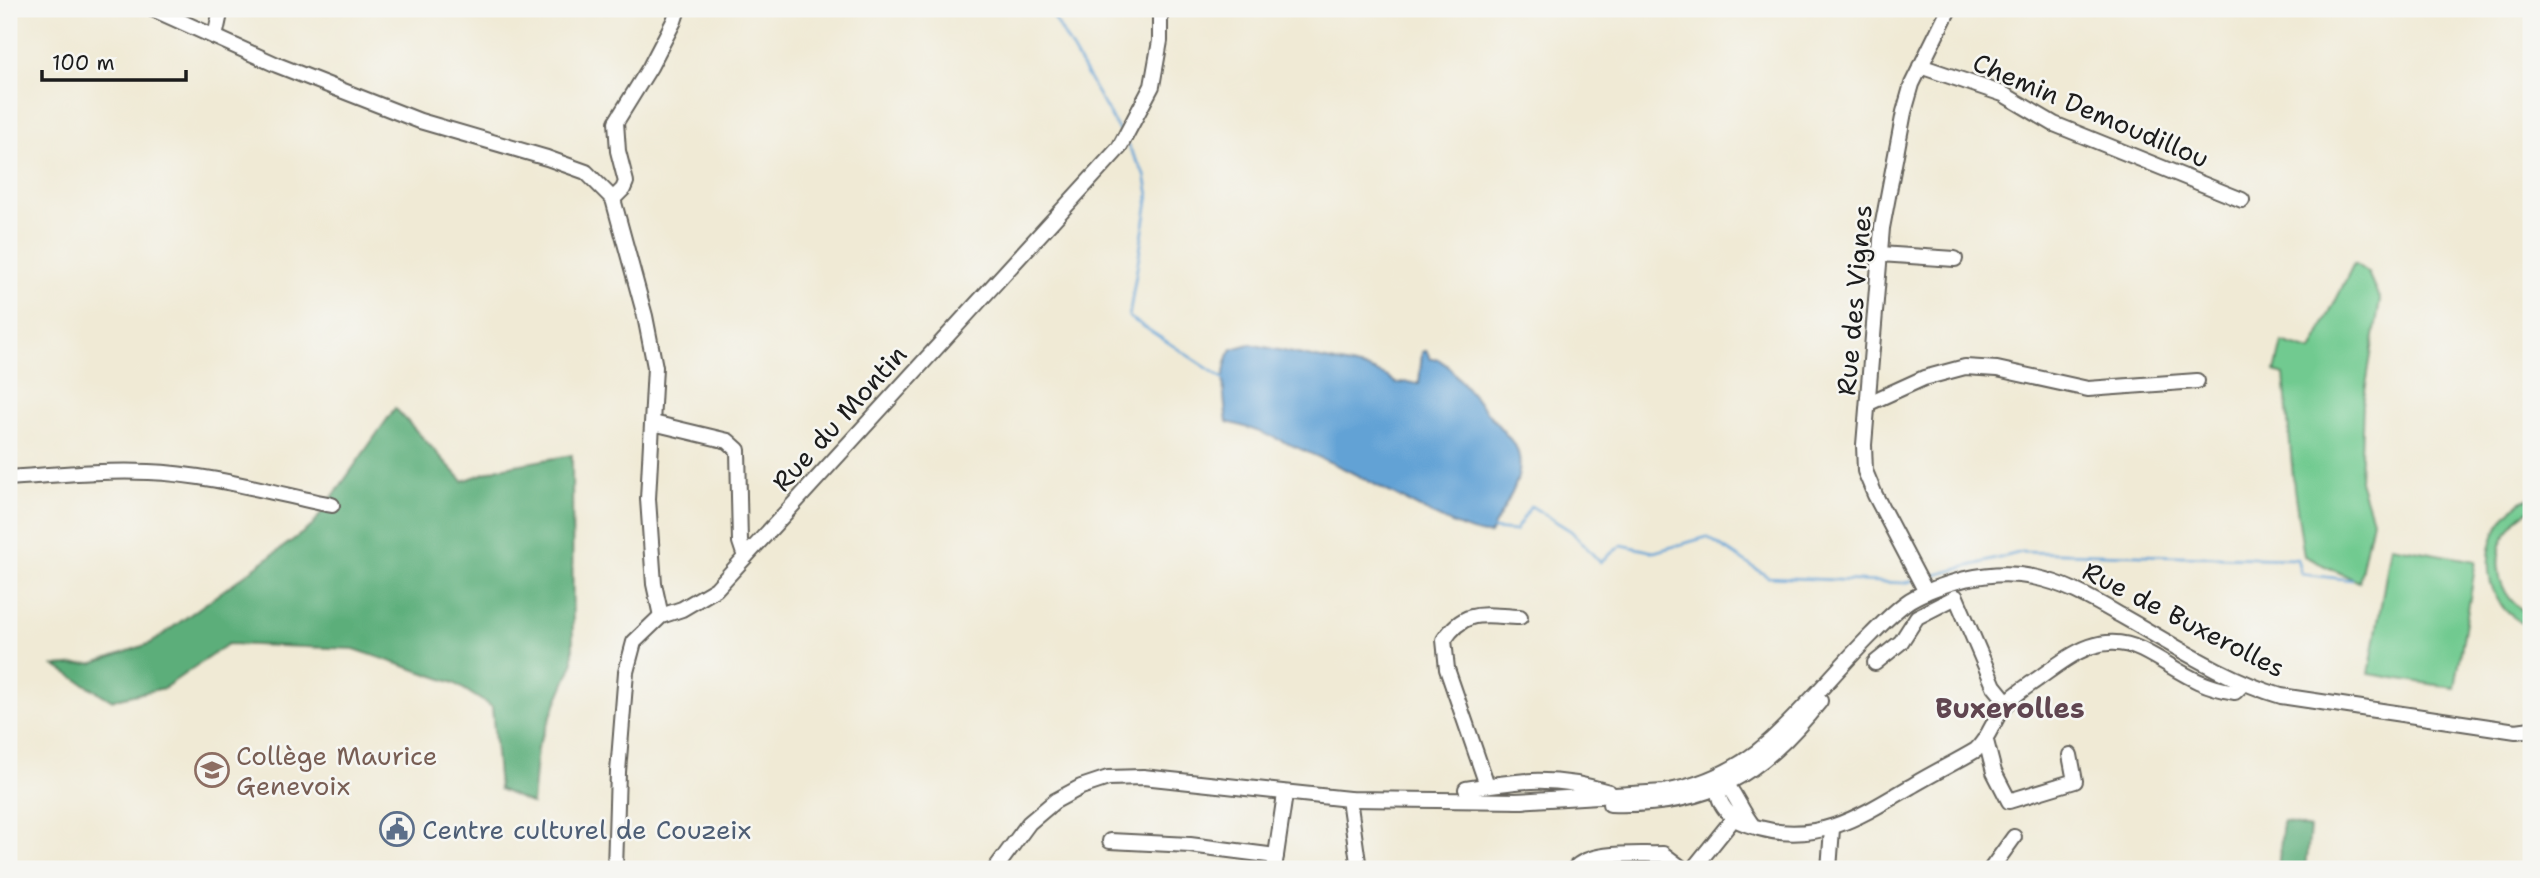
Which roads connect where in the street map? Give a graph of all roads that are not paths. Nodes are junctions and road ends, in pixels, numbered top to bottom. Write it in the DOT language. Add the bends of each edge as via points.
graph roads {
  1 [pos="153,9"];
  2 [pos="221,9"];
  3 [pos="678,9"];
  4 [pos="1160,9"];
  5 [pos="1949,9"];
  6 [pos="215,37"];
  7 [pos="1920,66"];
  8 [pos="613,199"];
  9 [pos="2242,200"];
  10 [pos="1880,254"];
  11 [pos="1955,259"];
  12 [pos="2197,382"];
  13 [pos="1869,403"];
  14 [pos="653,423"];
  15 [pos="9,478"];
  16 [pos="332,505"];
  17 [pos="745,557"];
  18 [pos="1926,592"];
  19 [pos="661,616"];
  20 [pos="1520,617"];
  21 [pos="1875,663"];
  22 [pos="2240,687"];
  23 [pos="2007,702"];
  24 [pos="2531,729"];
  25 [pos="1986,741"];
  26 [pos="2070,755"];
  27 [pos="1517,780"];
  28 [pos="1721,782"];
  29 [pos="1487,785"];
  30 [pos="1466,789"];
  31 [pos="1285,794"];
  32 [pos="1620,795"];
  33 [pos="1349,799"];
  34 [pos="1516,801"];
  35 [pos="1734,818"];
  36 [pos="1753,826"];
  37 [pos="1832,829"];
  38 [pos="2014,837"];
  39 [pos="1110,841"];
  40 [pos="1275,862"];
  41 [pos="615,869"];
  42 [pos="995,869"];
  43 [pos="1359,869"];
  44 [pos="1574,869"];
  45 [pos="1683,869"];
  46 [pos="1693,869"];
  47 [pos="1829,869"];
  48 [pos="1991,869"];
  1 -- 6 [label="street"];
  2 -- 6 [label="street"];
  3 -- 8 [label="street" via="616,122 626,182"];
  4 -- 17 [label="street, Rue du Montin" via="1152,86 1119,148"];
  5 -- 7 [label="street, Rue des Vignes"];
  6 -- 8 [label="street" via="420,121 586,172"];
  7 -- 9 [label="street, Chemin Demoudillou" via="2003,94 2054,124"];
  7 -- 10 [label="street, Rue des Vignes" via="1904,112"];
  8 -- 14 [label="street" via="645,316 654,367"];
  10 -- 11 [label="street"];
  10 -- 13 [label="street, Rue des Vignes"];
  12 -- 13 [label="street" via="2088,389 1997,369 1965,367"];
  13 -- 18 [label="street, Rue des Vignes" via="1865,471"];
  14 -- 17 [label="street" via="728,442 738,450 740,542"];
  14 -- 19 [label="street" via="648,499"];
  15 -- 16 [label="street" via="95,472 188,475"];
  17 -- 19 [label="street, Rue du Montin" via="716,589"];
  18 -- 22 [label="street, Rue de Buxerolles" via="1960,580 2000,574 2055,582"];
  18 -- 28 [label="street, Rue de Buxerolles" via="1893,613 1873,633 1775,751 1750,771"];
  19 -- 41 [label="street, Rue du Montin" via="634,642 625,672"];
  20 -- 29 [label="street" via="1468,616 1453,626 1444,640 1447,669"];
  21 -- 23 [label="street" via="1901,642 1917,617 1956,597 1994,686"];
  22 -- 23 [label="street" via="2217,689 2191,680 2141,649 2105,643 2068,657"];
  22 -- 24 [label="street, Rue de Buxerolles" via="2321,704 2516,731"];
  23 -- 25 [label="street"];
  25 -- 26 [label="street" via="1994,772 2009,801 2076,781"];
  25 -- 37 [label="street"];
  27 -- 29 [label="street"];
  27 -- 32 [label="street" via="1581,783"];
  27 -- 34 [label="street"];
  28 -- 32 [label="street, Rue de Buxerolles"];
  28 -- 34 [label="street, Rue de Buxerolles" via="1677,801 1645,805"];
  28 -- 35 [label="street" via="1718,798"];
  28 -- 36 [label="street" via="1732,787"];
  29 -- 30 [label="street"];
  31 -- 33 [label="street, Rue de Buxerolles"];
  31 -- 40 [label="street"];
  31 -- 42 [label="street, Rue de Buxerolles" via="1143,777 1108,778 1055,801 1029,823"];
  32 -- 34 [label="street, Rue de Buxerolles"];
  33 -- 34 [label="street, Rue de Buxerolles"];
  33 -- 43 [label="street"];
  35 -- 36 [label="street"];
  35 -- 46 [label="street"];
  36 -- 37 [label="street" via="1777,832"];
  37 -- 47 [label="street"];
  38 -- 48 [label="street"];
  39 -- 40 [label="street" via="1190,845"];
  44 -- 45 [label="street" via="1591,857 1663,854"];
}
